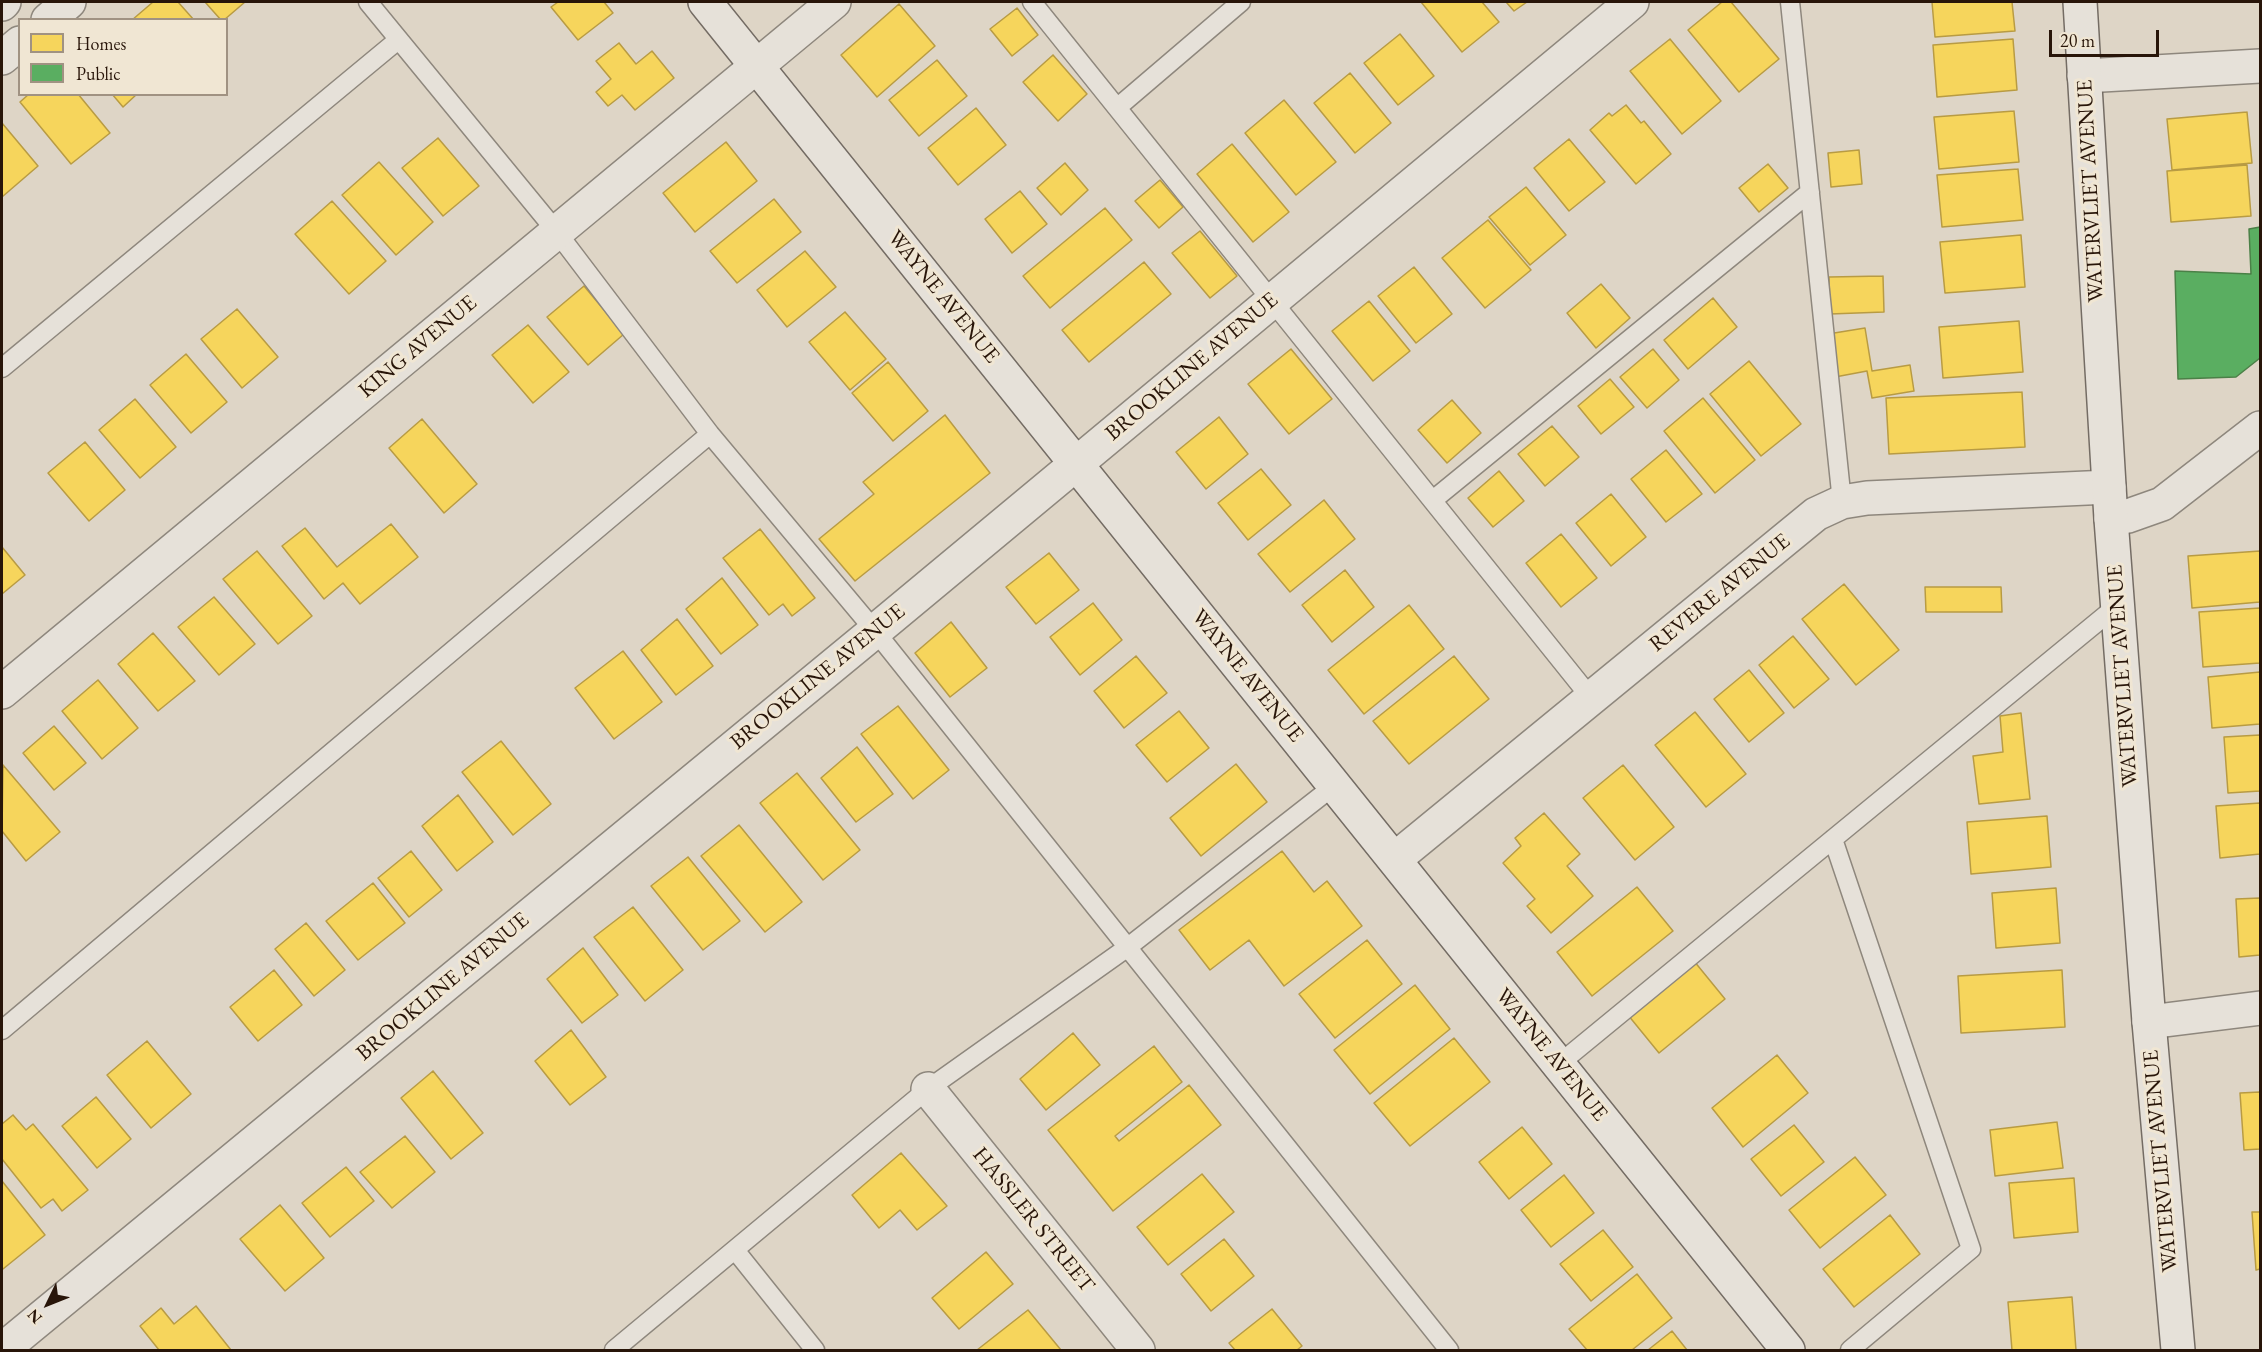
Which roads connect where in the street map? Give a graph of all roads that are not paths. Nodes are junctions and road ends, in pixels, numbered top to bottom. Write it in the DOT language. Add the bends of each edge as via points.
graph roads {
  1 [pos="69,2"];
  2 [pos="368,2"];
  3 [pos="705,2"];
  4 [pos="834,2"];
  5 [pos="1032,2"];
  6 [pos="1241,2"];
  7 [pos="1632,2"];
  8 [pos="1790,2"];
  9 [pos="2080,2"];
  10 [pos="50,18"];
  11 [pos="398,40"];
  12 [pos="18,45"];
  13 [pos="2,58"];
  14 [pos="756,65"];
  15 [pos="2260,66"];
  16 [pos="2084,76"];
  17 [pos="1118,107"];
  18 [pos="1810,192"];
  19 [pos="556,231"];
  20 [pos="1273,299"];
  21 [pos="2,368"];
  22 [pos="2260,428"];
  23 [pos="710,434"];
  24 [pos="1076,463"];
  25 [pos="1433,500"];
  26 [pos="1842,502"];
  27 [pos="2110,503"];
  28 [pos="2118,604"];
  29 [pos="875,631"];
  30 [pos="2,692"];
  31 [pos="1591,698"];
  32 [pos="1335,785"];
  33 [pos="1833,839"];
  34 [pos="1395,859"];
  35 [pos="1128,947"];
  36 [pos="2260,1008"];
  37 [pos="2149,1022"];
  38 [pos="2,1030"];
  39 [pos="1559,1064"];
  40 [pos="928,1089"];
  41 [pos="735,1250"];
  42 [pos="2,1350"];
  43 [pos="614,1350"];
  44 [pos="815,1350"];
  45 [pos="1138,1350"];
  46 [pos="1449,1350"];
  47 [pos="1788,1350"];
  48 [pos="1850,1350"];
  49 [pos="2178,1350"];
  1 -- 10 [label="street"];
  2 -- 11 [label="lane"];
  3 -- 14 [label="street, WAYNE AVENUE"];
  4 -- 14 [label="street, KING AVENUE"];
  5 -- 17 [label="lane"];
  6 -- 17 [label="lane"];
  7 -- 20 [label="street, BROOKLINE AVENUE"];
  8 -- 18 [label="lane"];
  9 -- 16 [label="street, WATERVLIET AVENUE"];
  11 -- 19 [label="lane"];
  11 -- 21 [label="lane"];
  12 -- 13 [label="street"];
  14 -- 19 [label="street, KING AVENUE"];
  14 -- 24 [label="street, WAYNE AVENUE"];
  15 -- 16 [label="street"];
  16 -- 27 [label="street, WATERVLIET AVENUE"];
  17 -- 20 [label="lane"];
  18 -- 25 [label="lane"];
  18 -- 26 [label="lane"];
  19 -- 23 [label="lane"];
  19 -- 30 [label="street, KING AVENUE"];
  20 -- 24 [label="street, BROOKLINE AVENUE"];
  20 -- 25 [label="lane"];
  22 -- 27 [label="street, REVERE AVENUE" via="2162,504 2128,516"];
  23 -- 29 [label="lane"];
  23 -- 38 [label="lane"];
  24 -- 29 [label="street, BROOKLINE AVENUE"];
  24 -- 32 [label="street, WAYNE AVENUE"];
  25 -- 31 [label="lane"];
  26 -- 27 [label="street, REVERE AVENUE" via="1867,498"];
  26 -- 31 [label="street, REVERE AVENUE" via="1816,514"];
  27 -- 28 [label="street, WATERVLIET AVENUE"];
  28 -- 33 [label="lane"];
  28 -- 37 [label="street, WATERVLIET AVENUE"];
  29 -- 35 [label="lane"];
  29 -- 42 [label="street, BROOKLINE AVENUE"];
  31 -- 34 [label="street, REVERE AVENUE"];
  32 -- 34 [label="street, WAYNE AVENUE"];
  32 -- 35 [label="lane"];
  33 -- 39 [label="lane"];
  33 -- 48 [label="lane" via="1971,1249"];
  34 -- 39 [label="street, WAYNE AVENUE"];
  35 -- 40 [label="lane"];
  35 -- 46 [label="lane"];
  36 -- 37 [label="street"];
  37 -- 49 [label="street, WATERVLIET AVENUE"];
  39 -- 47 [label="street, WAYNE AVENUE"];
  40 -- 41 [label="lane"];
  40 -- 45 [label="street, HASSLER STREET"];
  41 -- 43 [label="lane"];
  41 -- 44 [label="lane"];
}
